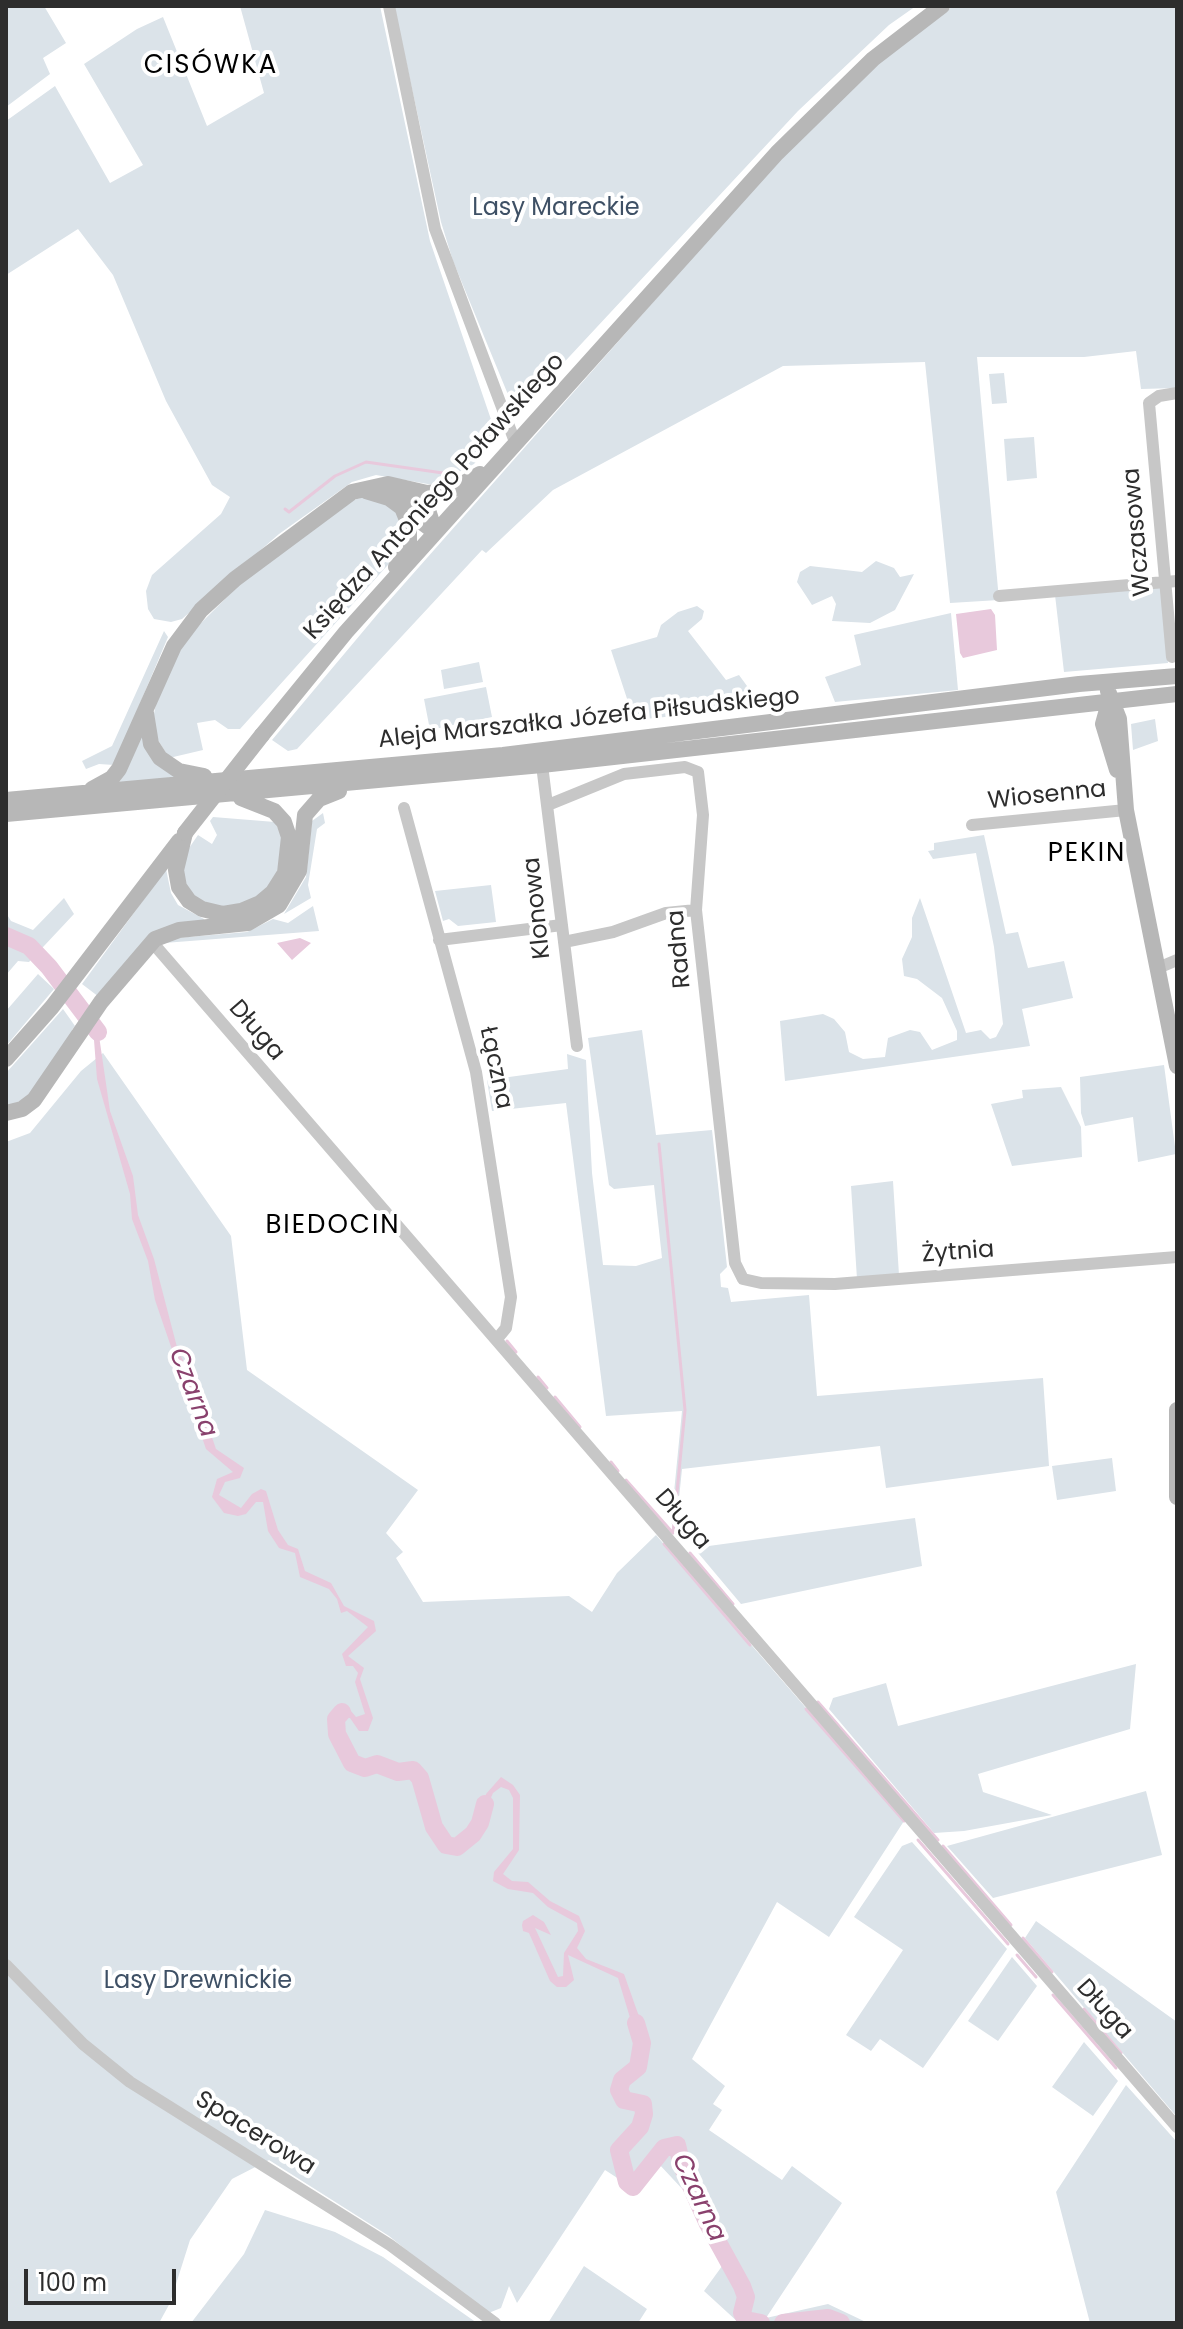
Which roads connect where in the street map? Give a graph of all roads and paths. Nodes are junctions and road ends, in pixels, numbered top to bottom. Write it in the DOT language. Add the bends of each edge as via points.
graph roads {
  1 [pos="389,6"];
  2 [pos="942,6"];
  3 [pos="1177,393"];
  4 [pos="515,442"];
  5 [pos="497,462"];
  6 [pos="400,487"];
  7 [pos="359,489"];
  8 [pos="401,505"];
  9 [pos="435,532"];
  10 [pos="1171,582"];
  11 [pos="384,590"];
  12 [pos="999,596"];
  13 [pos="1172,657"];
  14 [pos="1177,676"];
  15 [pos="1107,682"];
  16 [pos="1177,694"];
  17 [pos="1110,699"];
  18 [pos="146,711"];
  19 [pos="542,765"];
  20 [pos="246,779"];
  21 [pos="367,782"];
  22 [pos="83,793"];
  23 [pos="227,796"];
  24 [pos="6,800"];
  25 [pos="548,805"];
  26 [pos="404,808"];
  27 [pos="1126,810"];
  28 [pos="6,814"];
  29 [pos="972,825"];
  30 [pos="185,833"];
  31 [pos="696,910"];
  32 [pos="562,925"];
  33 [pos="439,940"];
  34 [pos="152,942"];
  35 [pos="564,942"];
  36 [pos="1177,960"];
  37 [pos="1158,968"];
  38 [pos="577,1046"];
  39 [pos="6,1059"];
  40 [pos="1177,1066"];
  41 [pos="6,1113"];
  42 [pos="1177,1257"];
  43 [pos="743,1279"];
  44 [pos="497,1339"];
  45 [pos="1177,1410"];
  46 [pos="1177,1497"];
  47 [pos="6,1965"];
  48 [pos="1177,2127"];
  49 [pos="495,2323"];
  1 -- 4 [label="street" via="435,229"];
  2 -- 4 [label="main road, Księdza Antoniego Poławskiego" via="873,59 812,117"];
  3 -- 10 [label="street, Wczasowa" via="1149,403"];
  4 -- 5 [label="main road, Księdza Antoniego Poławskiego"];
  5 -- 6 [label="main road" via="450,491"];
  5 -- 9 [label="main road, Księdza Antoniego Poławskiego"];
  6 -- 7 [label="main road"];
  6 -- 9 [label="main road" via="428,510"];
  7 -- 8 [label="main road"];
  7 -- 18 [label="main road" via="328,506 201,610 167,657"];
  8 -- 9 [label="main road"];
  8 -- 11 [label="main road" via="409,542"];
  9 -- 11 [label="main road, Księdza Antoniego Poławskiego"];
  10 -- 12 [label="street"];
  10 -- 13 [label="street, Wczasowa"];
  11 -- 30 [label="main road, Księdza Antoniego Poławskiego, bridge"];
  14 -- 15 [label="main road, Aleja Marszałka Józefa Piłsudskiego"];
  15 -- 17 [label="main road"];
  15 -- 20 [label="main road, Aleja Marszałka Józefa Piłsudskiego" via="516,753"];
  16 -- 17 [label="main road, Aleja Marszałka Józefa Piłsudskiego"];
  17 -- 19 [label="main road, Aleja Marszałka Józefa Piłsudskiego"];
  17 -- 27 [label="main road" via="1103,724"];
  18 -- 20 [label="main road" via="151,744 167,764 190,775"];
  18 -- 22 [label="main road" via="119,769 103,785"];
  19 -- 21 [label="main road, Aleja Marszałka Józefa Piłsudskiego"];
  19 -- 25 [label="street, Klonowa"];
  20 -- 22 [label="main road, Aleja Marszałka Józefa Piłsudskiego"];
  21 -- 23 [label="main road, Aleja Marszałka Józefa Piłsudskiego"];
  21 -- 34 [label="main road" via="330,793 305,815 295,883 268,914 236,926 167,933"];
  22 -- 24 [label="main road, Aleja Marszałka Józefa Piłsudskiego"];
  23 -- 28 [label="main road, Aleja Marszałka Józefa Piłsudskiego"];
  23 -- 30 [label="main road" via="270,809 285,826 289,859 271,894 231,913 192,903 181,890 176,870"];
  25 -- 31 [label="street, Radna" via="624,774 694,768 703,815"];
  25 -- 32 [label="street, Klonowa"];
  26 -- 33 [label="street, Łączna"];
  27 -- 29 [label="street, Wiosenna"];
  27 -- 37 [label="main road"];
  30 -- 39 [label="main road, Księdza Antoniego Poławskiego"];
  31 -- 35 [label="street" via="666,913"];
  31 -- 43 [label="street, Radna" via="735,1263"];
  32 -- 33 [label="street"];
  32 -- 35 [label="street, Klonowa"];
  33 -- 44 [label="street, Łączna" via="476,1072 509,1277 511,1313"];
  34 -- 41 [label="main road" via="101,1002 34,1100"];
  34 -- 44 [label="street, Długa"];
  35 -- 38 [label="street, Klonowa"];
  36 -- 37 [label="street"];
  37 -- 40 [label="main road"];
  42 -- 43 [label="street, Żytnia" via="835,1284"];
  44 -- 48 [label="street, Długa"];
  45 -- 46 [label="main road"];
  47 -- 49 [label="street, Spacerowa" via="121,2075 390,2245"];
}
